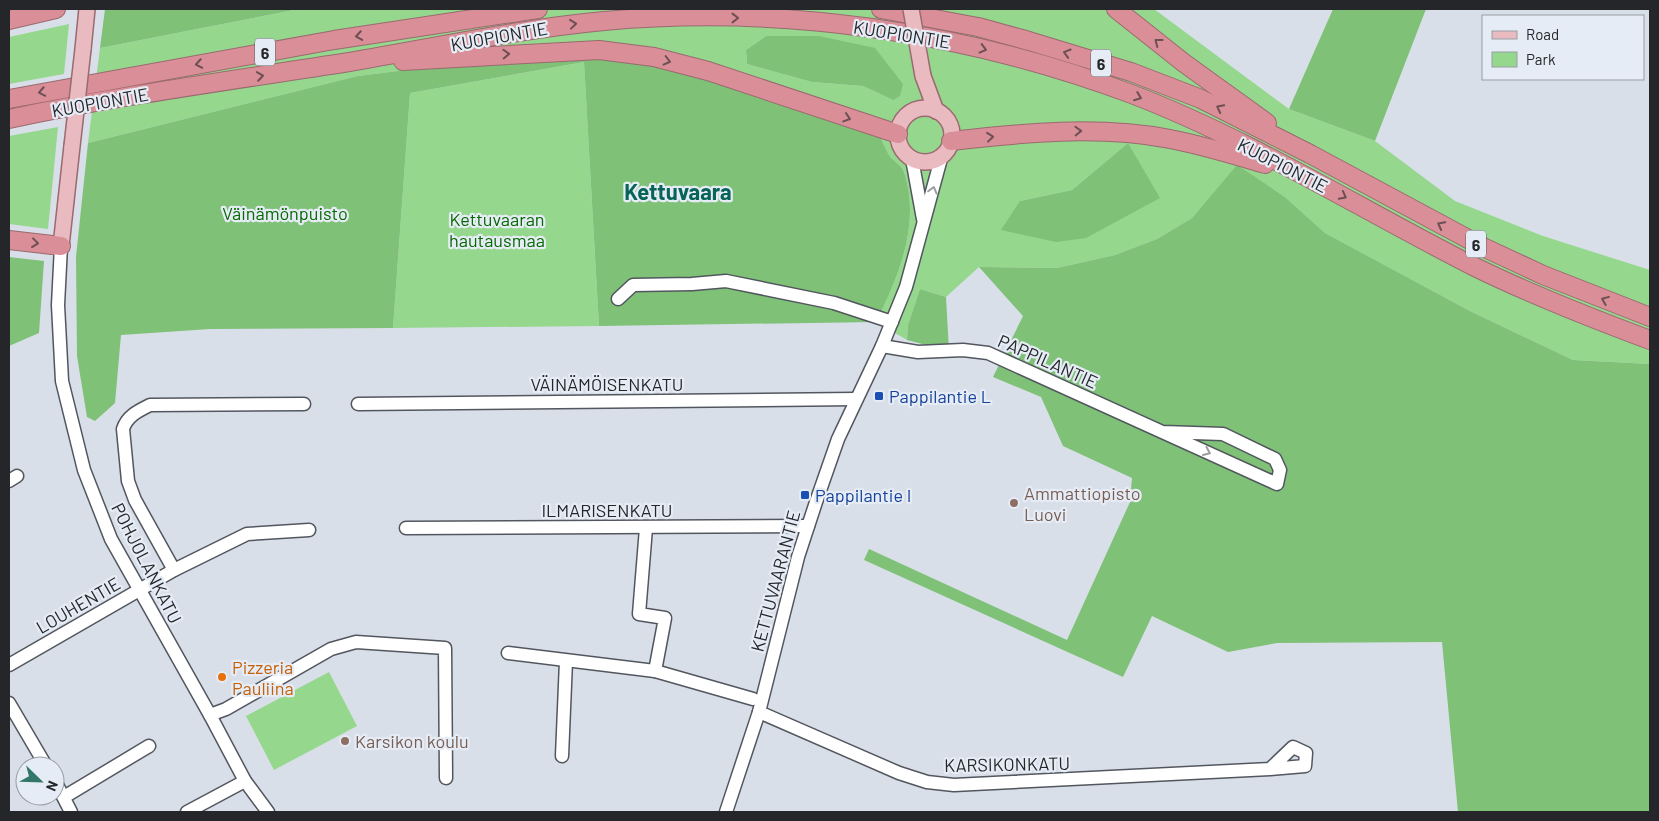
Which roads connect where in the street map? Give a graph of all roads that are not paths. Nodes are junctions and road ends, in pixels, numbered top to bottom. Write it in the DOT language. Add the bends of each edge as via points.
graph roads {
  1 [pos="56,9"];
  2 [pos="87,9"];
  3 [pos="490,9"];
  4 [pos="538,9"];
  5 [pos="881,9"];
  6 [pos="911,9"];
  7 [pos="1116,9"];
  8 [pos="9,20"];
  9 [pos="407,29"];
  10 [pos="352,61"];
  11 [pos="923,76"];
  12 [pos="9,98"];
  13 [pos="914,111"];
  14 [pos="936,111"];
  15 [pos="9,119"];
  16 [pos="898,134"];
  17 [pos="947,148"];
  18 [pos="1310,154"];
  19 [pos="912,159"];
  20 [pos="1300,172"];
  21 [pos="924,224"];
  22 [pos="9,240"];
  23 [pos="61,246"];
  24 [pos="618,299"];
  25 [pos="1650,318"];
  26 [pos="892,322"];
  27 [pos="1650,340"];
  28 [pos="882,346"];
  29 [pos="856,399"];
  30 [pos="304,404"];
  31 [pos="358,404"];
  32 [pos="1163,432"];
  33 [pos="808,526"];
  34 [pos="406,528"];
  35 [pos="646,528"];
  36 [pos="309,530"];
  37 [pos="174,570"];
  38 [pos="139,590"];
  39 [pos="508,654"];
  40 [pos="566,661"];
  41 [pos="9,666"];
  42 [pos="655,671"];
  43 [pos="753,700"];
  44 [pos="9,703"];
  45 [pos="759,712"];
  46 [pos="210,715"];
  47 [pos="149,746"];
  48 [pos="40,756"];
  49 [pos="562,756"];
  50 [pos="1270,769"];
  51 [pos="446,778"];
  52 [pos="245,781"];
  53 [pos="65,796"];
  54 [pos="65,799"];
  55 [pos="71,812"];
  56 [pos="187,812"];
  57 [pos="268,812"];
  58 [pos="726,812"];
  1 -- 8 [label="highway"];
  2 -- 23 [label="main road, bridge"];
  3 -- 9 [label="highway"];
  4 -- 9 [label="highway, KUOPIONTIE / 6"];
  18 -- 5 [label="highway, KUOPIONTIE / 6, one-way" via="1201,99 1131,72 978,27"];
  6 -- 11 [label="main road, bridge"];
  18 -- 7 [label="highway, one-way" via="1184,63"];
  9 -- 12 [label="highway, KUOPIONTIE / 6, one-way"];
  15 -- 10 [label="highway, KUOPIONTIE / 6, one-way"];
  10 -- 16 [label="highway, one-way" via="430,61 496,54 599,50 645,56 708,71"];
  10 -- 20 [label="highway, KUOPIONTIE / 6, one-way" via="564,25 607,21 650,18 820,21 974,46 1124,91 1190,117"];
  11 -- 13 [label="main road"];
  11 -- 14 [label="main road"];
  13 -- 14 [label="main road"];
  13 -- 16 [label="main road" via="903,120"];
  14 -- 17 [label="main road" via="949,124"];
  16 -- 19 [label="main road" via="901,149"];
  17 -- 19 [label="main road" via="928,162"];
  17 -- 20 [label="highway, one-way" via="1030,133 1094,131 1169,139"];
  21 -- 17 [label="street, KETTUVAARANTIE, one-way"];
  25 -- 18 [label="highway, KUOPIONTIE / 6, one-way" via="1485,248"];
  19 -- 21 [label="street, KETTUVAARANTIE"];
  20 -- 27 [label="highway, KUOPIONTIE / 6, one-way" via="1476,267"];
  21 -- 26 [label="street, KETTUVAARANTIE" via="910,275"];
  22 -- 23 [label="highway, one-way"];
  23 -- 38 [label="street, POHJOLANKATU" via="60,357 70,415 98,508"];
  24 -- 26 [label="street" via="633,285 726,281 834,303"];
  26 -- 28 [label="street, KETTUVAARANTIE"];
  28 -- 29 [label="street, KETTUVAARANTIE"];
  28 -- 32 [label="street, PAPPILANTIE" via="918,352 963,350 988,353"];
  29 -- 31 [label="street, VÄINÄMÖISENKATU"];
  29 -- 33 [label="street, KETTUVAARANTIE"];
  30 -- 37 [label="street" via="150,405 126,422 123,430 128,481 135,500"];
  32 -- 32 [label="street, PAPPILANTIE, one-way" via="1224,460 1276,484 1280,470 1275,459 1223,434"];
  33 -- 35 [label="street, ILMARISENKATU"];
  33 -- 45 [label="street, KETTUVAARANTIE"];
  34 -- 35 [label="street, ILMARISENKATU"];
  35 -- 42 [label="street" via="639,614 665,618"];
  36 -- 37 [label="street, LOUHENTIE" via="247,534"];
  37 -- 38 [label="street, LOUHENTIE"];
  38 -- 41 [label="street, LOUHENTIE"];
  38 -- 46 [label="street, POHJOLANKATU"];
  39 -- 40 [label="street"];
  40 -- 42 [label="street"];
  40 -- 49 [label="street"];
  42 -- 43 [label="street"];
  44 -- 48 [label="street"];
  45 -- 50 [label="street, KARSIKONKATU" via="926,782 954,785"];
  45 -- 58 [label="street, KETTUVAARANTIE"];
  46 -- 51 [label="street" via="330,649 356,642 445,648"];
  46 -- 52 [label="street, POHJOLANKATU"];
  47 -- 53 [label="street"];
  52 -- 56 [label="street"];
  52 -- 57 [label="street, POHJOLANKATU"];
  54 -- 55 [label="street"];
}
